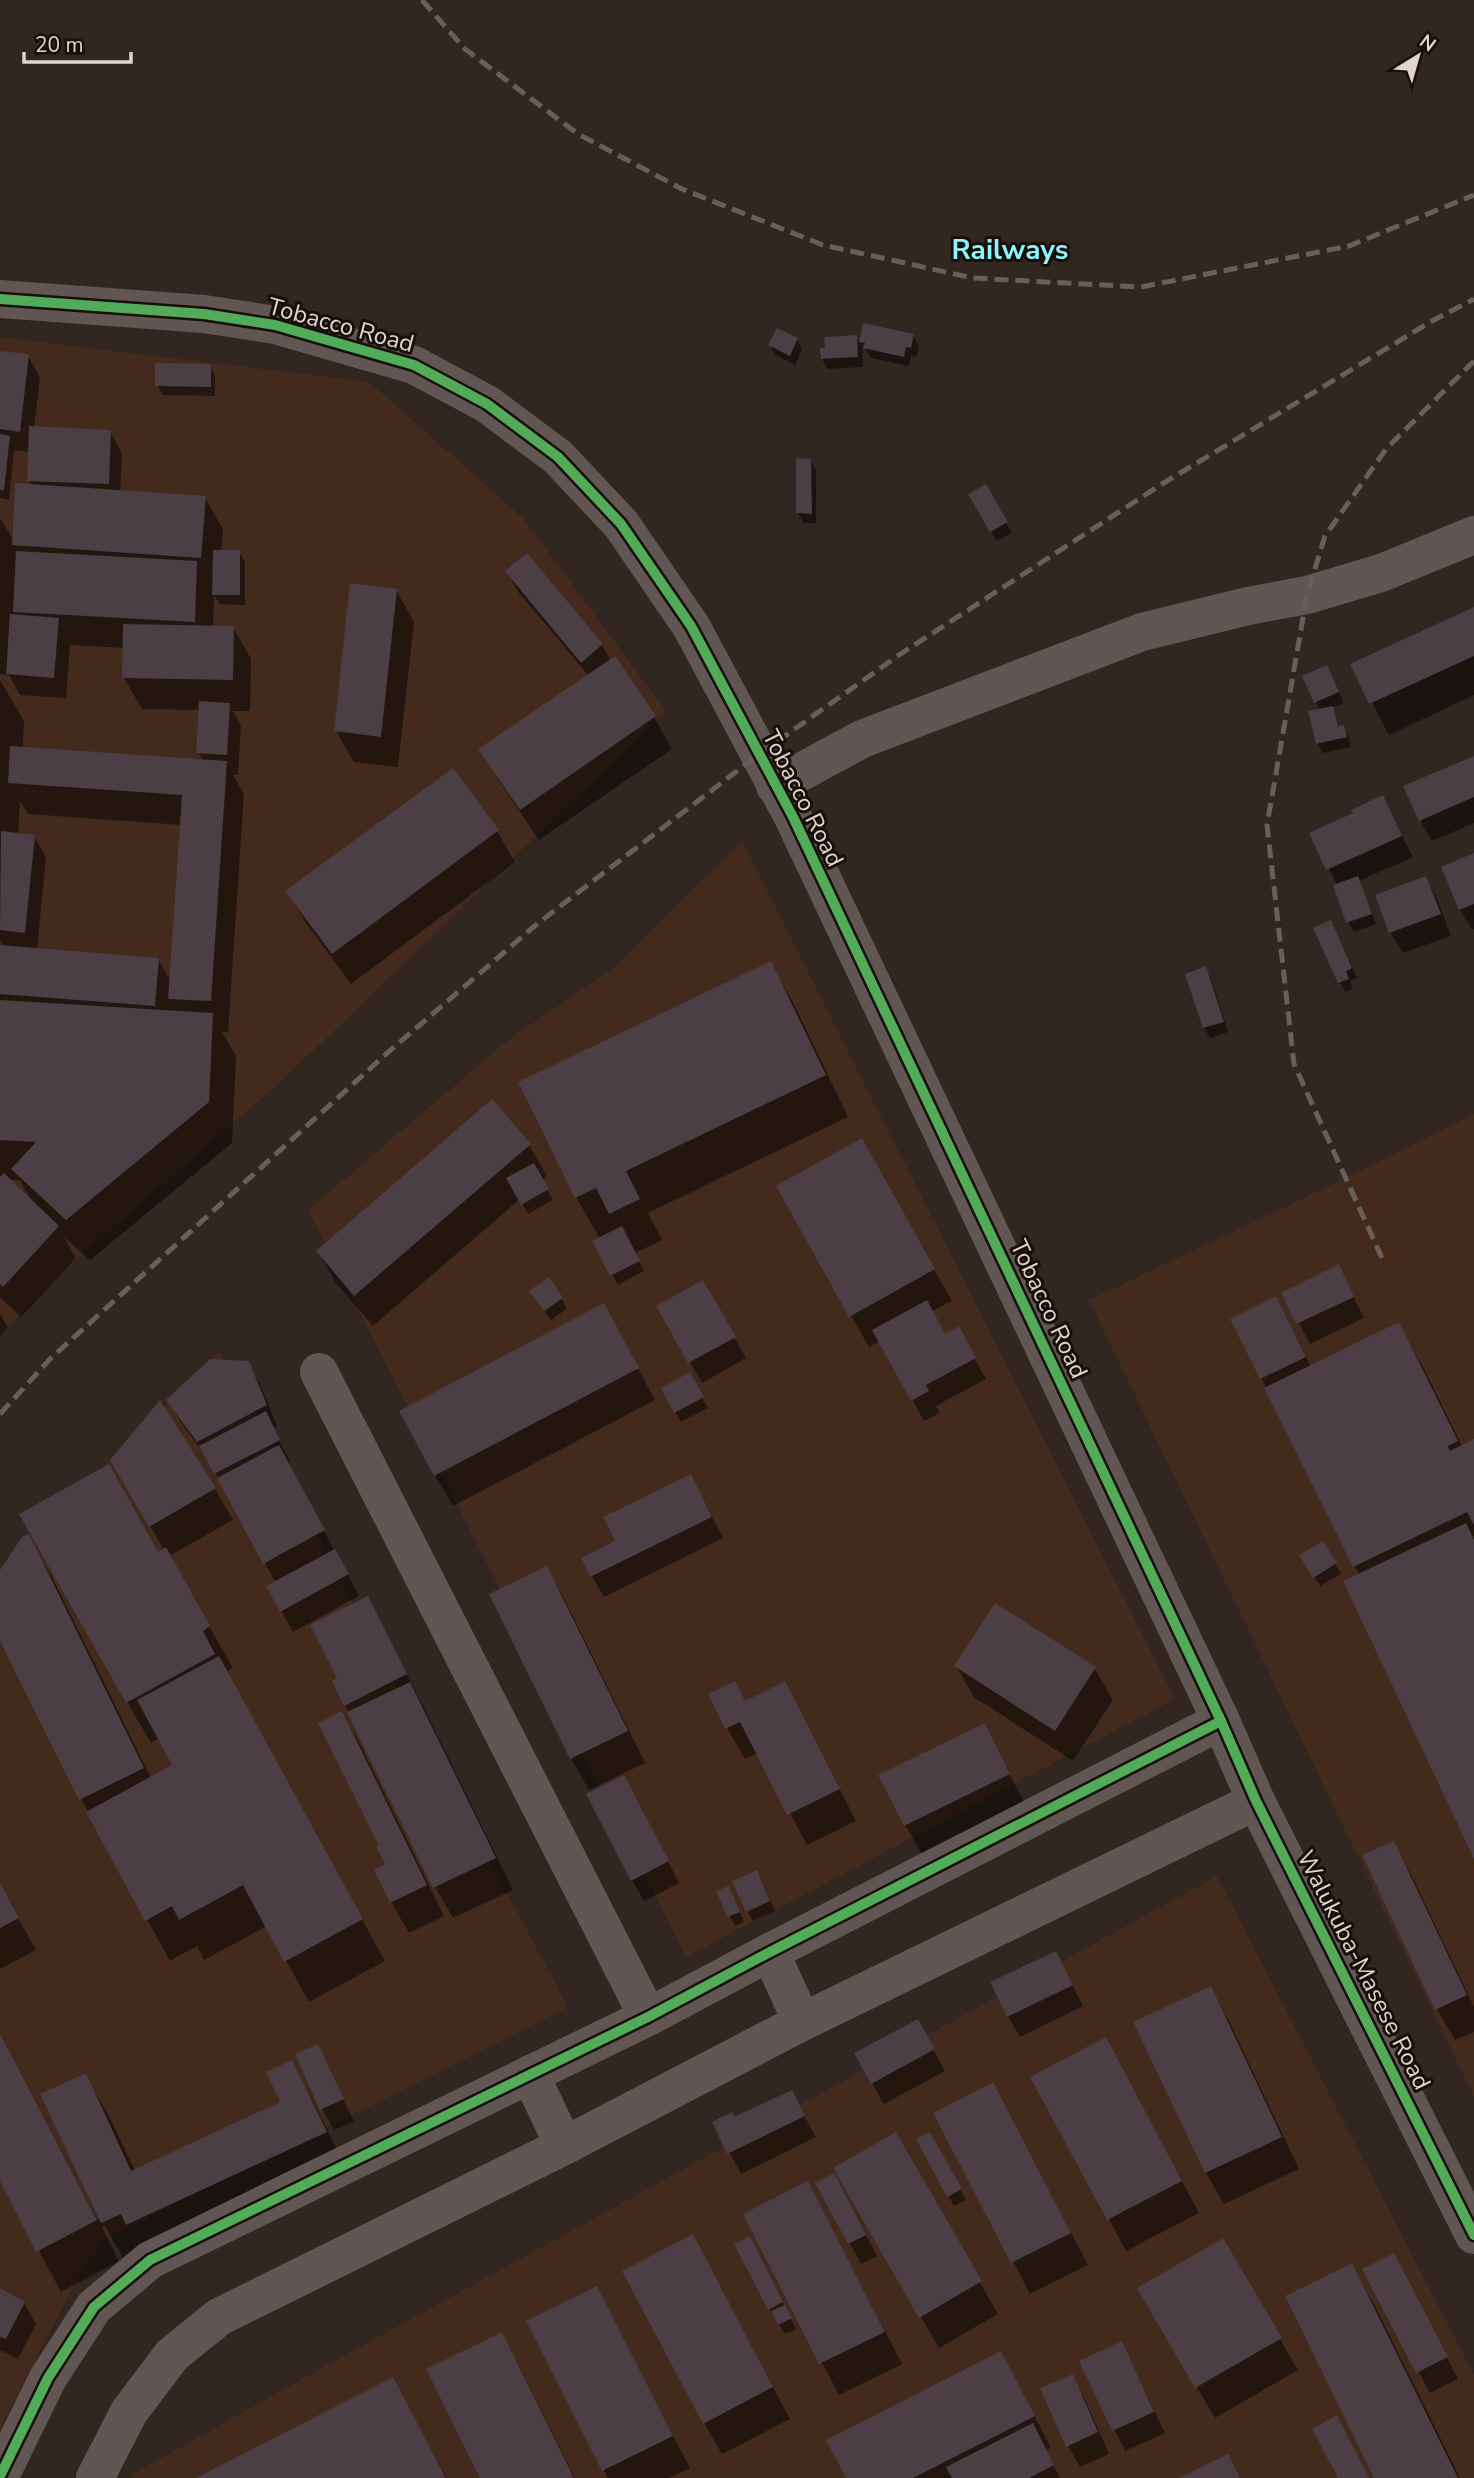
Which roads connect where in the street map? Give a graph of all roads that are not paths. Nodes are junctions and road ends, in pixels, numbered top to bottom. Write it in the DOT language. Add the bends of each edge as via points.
graph roads {
  1 [pos="0,299"];
  2 [pos="1474,535"];
  3 [pos="775,786"];
  4 [pos="319,1371"];
  5 [pos="1221,1721"];
  6 [pos="1256,1801"];
  7 [pos="770,1952"];
  8 [pos="648,2017"];
  9 [pos="802,2022"];
  10 [pos="530,2074"];
  11 [pos="564,2146"];
  12 [pos="1474,2235"];
  13 [pos="0,2476"];
  14 [pos="95,2478"];
  1 -- 3 [label="street, Tobacco Road" via="204,314 275,326 414,365 487,404 558,457 621,524 691,626"];
  2 -- 3 [label="street" via="1381,573 1307,595 1143,632 862,739"];
  3 -- 5 [label="street, Tobacco Road"];
  4 -- 8 [label="street"];
  5 -- 6 [label="street, Walukuba-Masese Road"];
  5 -- 7 [label="street"];
  6 -- 9 [label="street"];
  6 -- 12 [label="street, Walukuba-Masese Road"];
  7 -- 8 [label="street"];
  7 -- 9 [label="street"];
  8 -- 10 [label="street"];
  9 -- 11 [label="street"];
  10 -- 11 [label="street"];
  10 -- 13 [label="street" via="150,2260 94,2307 48,2378"];
  11 -- 14 [label="street" via="219,2317 172,2355 129,2412"];
}
